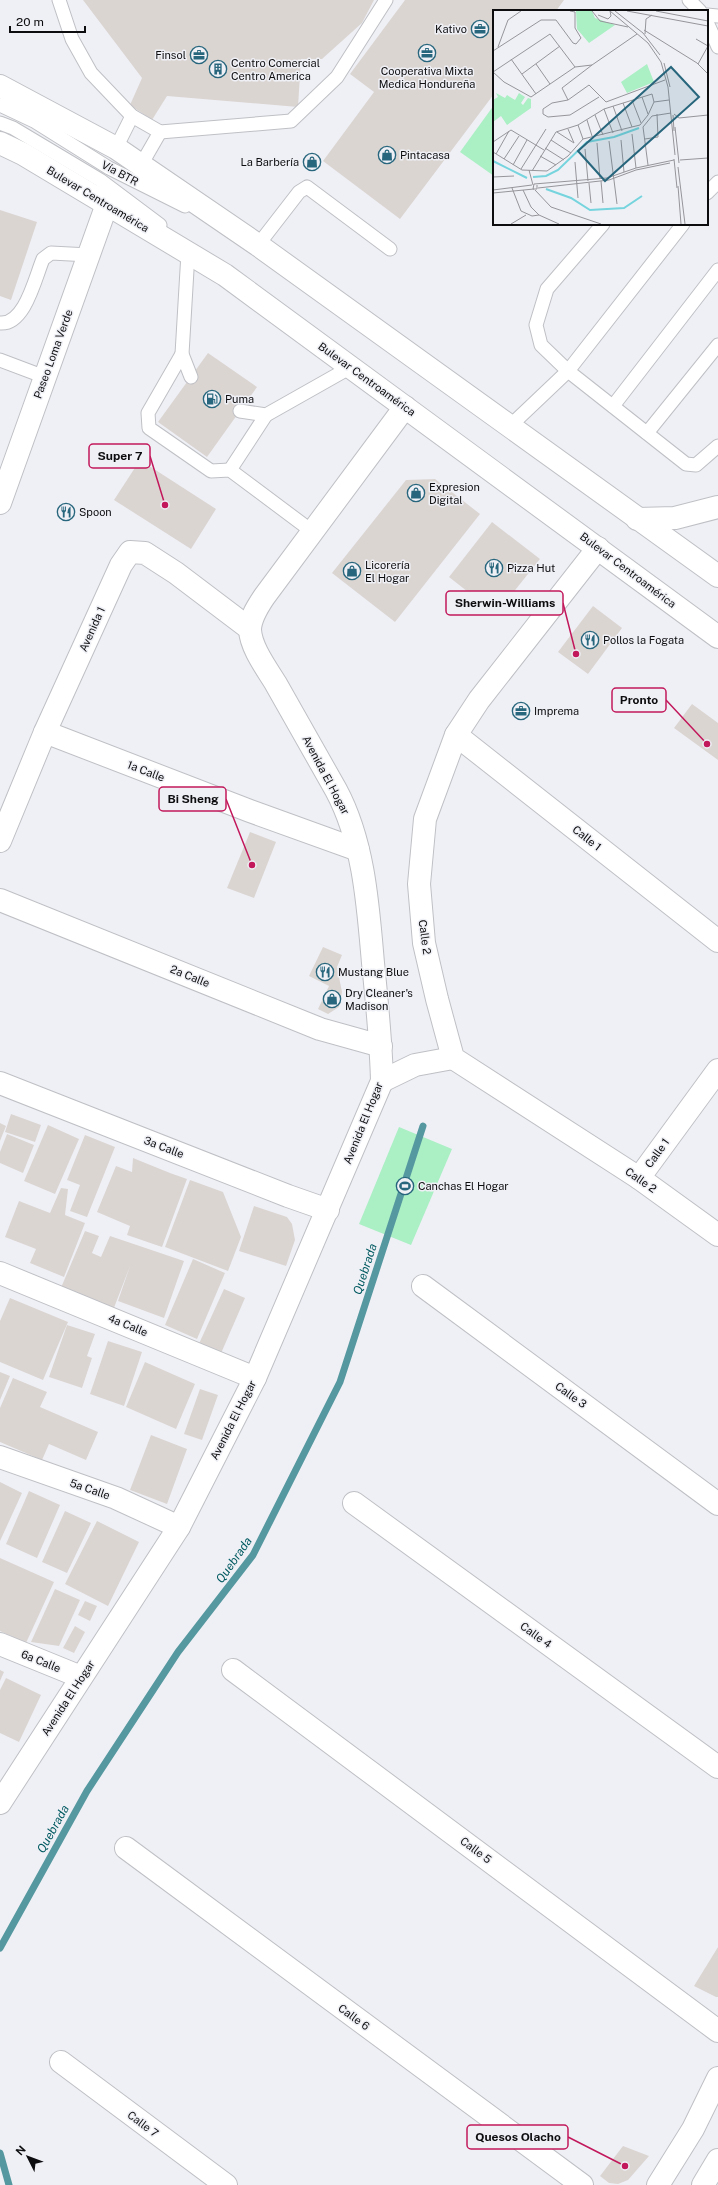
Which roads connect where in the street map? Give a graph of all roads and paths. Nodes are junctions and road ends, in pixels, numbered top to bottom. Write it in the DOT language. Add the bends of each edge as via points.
graph roads {
  1 [pos="59,0"];
  2 [pos="386,0"];
  3 [pos="689,0"];
  4 [pos="699,10"];
  5 [pos="708,15"];
  6 [pos="718,16"];
  7 [pos="708,24"];
  8 [pos="718,47"];
  9 [pos="0,86"];
  10 [pos="0,105"];
  11 [pos="132,116"];
  12 [pos="0,122"];
  13 [pos="160,132"];
  14 [pos="0,143"];
  15 [pos="116,148"];
  16 [pos="140,165"];
  17 [pos="718,182"];
  18 [pos="708,192"];
  19 [pos="106,204"];
  20 [pos="602,225"];
  21 [pos="681,225"];
  22 [pos="251,240"];
  23 [pos="390,249"];
  24 [pos="188,253"];
  25 [pos="89,254"];
  26 [pos="718,270"];
  27 [pos="226,275"];
  28 [pos="0,323"];
  29 [pos="718,345"];
  30 [pos="182,354"];
  31 [pos="0,360"];
  32 [pos="351,367"];
  33 [pos="568,371"];
  34 [pos="45,377"];
  35 [pos="191,377"];
  36 [pos="613,406"];
  37 [pos="405,407"];
  38 [pos="240,411"];
  39 [pos="266,415"];
  40 [pos="509,427"];
  41 [pos="647,433"];
  42 [pos="718,446"];
  43 [pos="230,470"];
  44 [pos="0,503"];
  45 [pos="718,506"];
  46 [pos="637,519"];
  47 [pos="313,532"];
  48 [pos="598,548"];
  49 [pos="718,576"];
  50 [pos="250,629"];
  51 [pos="718,637"];
  52 [pos="45,732"];
  53 [pos="456,735"];
  54 [pos="0,841"];
  55 [pos="358,850"];
  56 [pos="0,900"];
  57 [pos="718,942"];
  58 [pos="381,1046"];
  59 [pos="453,1058"];
  60 [pos="718,1070"];
  61 [pos="382,1081"];
  62 [pos="0,1083"];
  63 [pos="639,1178"];
  64 [pos="328,1210"];
  65 [pos="718,1236"];
  66 [pos="0,1273"];
  67 [pos="423,1286"];
  68 [pos="255,1378"];
  69 [pos="0,1457"];
  70 [pos="354,1503"];
  71 [pos="718,1504"];
  72 [pos="179,1526"];
  73 [pos="0,1644"];
  74 [pos="233,1670"];
  75 [pos="81,1677"];
  76 [pos="718,1767"];
  77 [pos="0,1803"];
  78 [pos="126,1848"];
  79 [pos="718,2031"];
  80 [pos="61,2062"];
  81 [pos="718,2078"];
  82 [pos="718,2160"];
  83 [pos="226,2185"];
  84 [pos="582,2185"];
  85 [pos="658,2185"];
  86 [pos="703,2185"];
  1 -- 11 [label="lane" via="72,40 90,73"];
  2 -- 13 [label="lane" via="337,77 291,121"];
  3 -- 4 [label="lane"];
  5 -- 6 [label="lane"];
  7 -- 8 [label="lane"];
  9 -- 15 [label="street"];
  10 -- 22 [label="lane, Vía BTR" via="34,121 109,168"];
  11 -- 13 [label="lane"];
  11 -- 15 [label="lane"];
  12 -- 27 [label="lane, Vía BTR" via="100,180"];
  13 -- 16 [label="lane"];
  14 -- 19 [label="street, Bulevar Centroamérica" via="24,154"];
  15 -- 16 [label="street"];
  16 -- 22 [label="street"];
  17 -- 18 [label="lane"];
  19 -- 24 [label="street, Bulevar Centroamérica"];
  19 -- 25 [label="street, Paseo Loma Verde"];
  20 -- 33 [label="lane" via="547,289 536,325 541,345"];
  21 -- 33 [label="lane"];
  22 -- 23 [label="lane" via="307,187"];
  22 -- 40 [label="street"];
  24 -- 27 [label="street, Bulevar Centroamérica"];
  24 -- 30 [label="lane"];
  25 -- 28 [label="lane" via="51,253 43,259 21,314 12,321"];
  25 -- 34 [label="street, Paseo Loma Verde"];
  26 -- 36 [label="lane"];
  27 -- 32 [label="street, Bulevar Centroamérica"];
  29 -- 41 [label="lane"];
  30 -- 35 [label="lane"];
  30 -- 43 [label="lane" via="148,413 149,428 211,471"];
  31 -- 34 [label="lane"];
  32 -- 37 [label="street, Bulevar Centroamérica"];
  32 -- 39 [label="lane"];
  33 -- 36 [label="lane"];
  33 -- 40 [label="lane"];
  34 -- 44 [label="street, Paseo Loma Verde"];
  36 -- 41 [label="lane"];
  37 -- 47 [label="street"];
  37 -- 48 [label="street, Bulevar Centroamérica"];
  38 -- 39 [label="lane"];
  39 -- 43 [label="lane"];
  40 -- 46 [label="street"];
  41 -- 42 [label="lane" via="686,464 696,465"];
  43 -- 47 [label="lane"];
  45 -- 46 [label="street" via="675,518"];
  46 -- 49 [label="street"];
  47 -- 50 [label="street" via="264,596 254,613"];
  48 -- 51 [label="street, Bulevar Centroamérica"];
  48 -- 53 [label="street, Calle 2" via="479,700"];
  50 -- 52 [label="street, Avenida 1" via="176,572 145,553 130,552 121,565"];
  50 -- 55 [label="street, Avenida El Hogar" via="266,668 336,791"];
  52 -- 54 [label="street, Avenida 1"];
  52 -- 55 [label="street, 1a Calle"];
  53 -- 57 [label="street, Calle 1"];
  53 -- 59 [label="street, Calle 2" via="426,819 419,884 424,944"];
  55 -- 58 [label="street, Avenida El Hogar" via="368,910"];
  56 -- 58 [label="street, 2a Calle" via="320,1029"];
  58 -- 61 [label="street, Avenida El Hogar"];
  59 -- 61 [label="street" via="415,1065"];
  59 -- 63 [label="street, Calle 2"];
  60 -- 63 [label="street, Calle 1"];
  61 -- 64 [label="street, Avenida El Hogar"];
  62 -- 64 [label="street, 3a Calle"];
  63 -- 65 [label="street, Calle 2"];
  64 -- 68 [label="street, Avenida El Hogar"];
  66 -- 68 [label="street, 4a Calle"];
  67 -- 71 [label="street, Calle 3"];
  68 -- 72 [label="street, Avenida El Hogar"];
  69 -- 72 [label="street, 5a Calle" via="116,1498"];
  70 -- 76 [label="street, Calle 4"];
  72 -- 75 [label="street, Avenida El Hogar"];
  73 -- 75 [label="street, 6a Calle"];
  74 -- 79 [label="street, Calle 5"];
  75 -- 77 [label="street, Avenida El Hogar"];
  78 -- 84 [label="street, Calle 6"];
  80 -- 83 [label="street, Calle 7"];
  81 -- 85 [label="street" via="693,2129"];
  82 -- 86 [label="street"];
}
